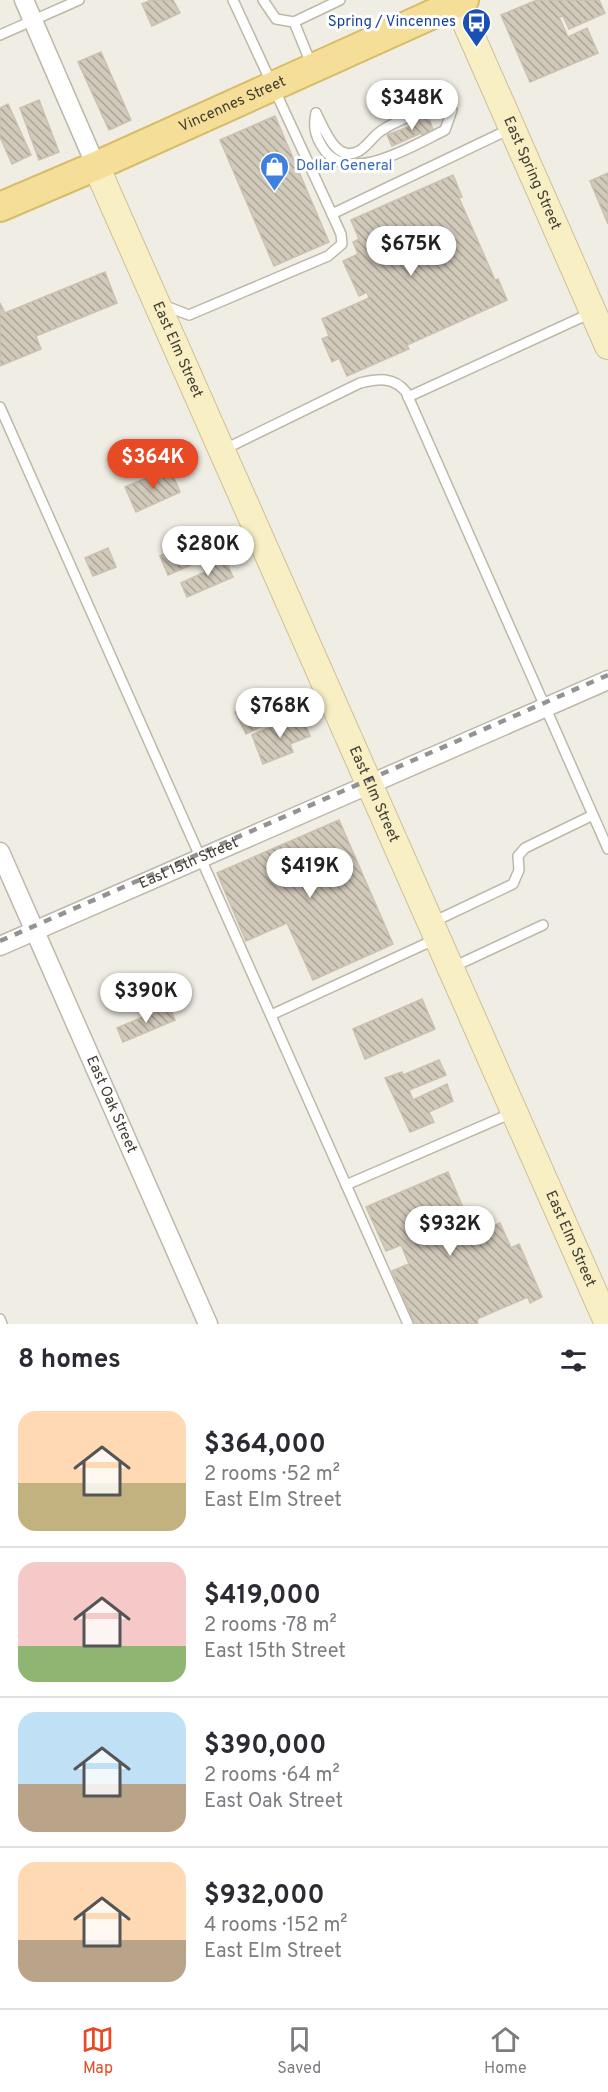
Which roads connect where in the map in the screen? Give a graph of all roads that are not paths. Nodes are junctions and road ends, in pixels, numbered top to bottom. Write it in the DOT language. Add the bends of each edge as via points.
graph roads {
  1 [pos="24,0"];
  2 [pos="78,0"];
  3 [pos="233,0"];
  4 [pos="263,0"];
  5 [pos="340,0"];
  6 [pos="459,1"];
  7 [pos="33,21"];
  8 [pos="294,22"];
  9 [pos="0,35"];
  10 [pos="313,68"];
  11 [pos="272,86"];
  12 [pos="451,106"];
  13 [pos="512,128"];
  14 [pos="96,166"];
  15 [pos="0,207"];
  16 [pos="332,214"];
  17 [pos="157,303"];
  18 [pos="593,312"];
  19 [pos="608,346"];
  20 [pos="408,397"];
  21 [pos="0,407"];
  22 [pos="222,451"];
  23 [pos="608,680"];
  24 [pos="546,707"];
  25 [pos="370,784"];
  26 [pos="593,814"];
  27 [pos="608,849"];
  28 [pos="0,852"];
  29 [pos="201,858"];
  30 [pos="543,925"];
  31 [pos="34,930"];
  32 [pos="434,930"];
  33 [pos="0,946"];
  34 [pos="451,968"];
  35 [pos="271,1016"];
  36 [pos="514,1112"];
  37 [pos="346,1185"];
  38 [pos="0,1319"];
  39 [pos="603,1320"];
  40 [pos="2,1324"];
  41 [pos="208,1324"];
  42 [pos="408,1324"];
  1 -- 7 [label="street, East Elm Street"];
  2 -- 7 [label="lane"];
  3 -- 11 [label="lane"];
  4 -- 8 [label="lane" via="276,19"];
  5 -- 8 [label="lane"];
  6 -- 10 [label="main road, Vincennes Street"];
  6 -- 13 [label="main road, East Spring Street"];
  7 -- 9 [label="lane"];
  7 -- 14 [label="street, East Elm Street"];
  8 -- 10 [label="lane"];
  10 -- 11 [label="main road, Vincennes Street"];
  11 -- 14 [label="main road, Vincennes Street"];
  11 -- 16 [label="lane"];
  12 -- 12 [label="lane" via="382,129 351,154 334,145 316,112 316,136 329,156 340,163 370,164 445,130"];
  13 -- 16 [label="lane"];
  13 -- 18 [label="main road, East Spring Street"];
  14 -- 15 [label="main road, Vincennes Street"];
  14 -- 17 [label="main road, East Elm Street"];
  16 -- 17 [label="lane" via="342,244 328,256 189,315"];
  17 -- 22 [label="main road, East Elm Street"];
  18 -- 19 [label="main road, East Spring Street"];
  18 -- 20 [label="lane"];
  20 -- 22 [label="lane" via="395,382 377,379 360,383"];
  20 -- 24 [label="lane"];
  21 -- 29 [label="lane"];
  22 -- 25 [label="main road, East Elm Street"];
  23 -- 24 [label="street, East 15th Street"];
  24 -- 25 [label="street, East 15th Street"];
  24 -- 26 [label="lane"];
  25 -- 29 [label="street, East 15th Street"];
  25 -- 32 [label="main road, East Elm Street"];
  26 -- 27 [label="lane"];
  26 -- 32 [label="lane" via="525,848 518,856 519,870 513,884"];
  28 -- 31 [label="street, East Oak Street"];
  29 -- 31 [label="street, East 15th Street"];
  29 -- 35 [label="lane"];
  30 -- 34 [label="lane"];
  31 -- 33 [label="street, East 15th Street"];
  31 -- 41 [label="street, East Oak Street"];
  32 -- 34 [label="main road, East Elm Street"];
  32 -- 35 [label="lane"];
  34 -- 36 [label="main road, East Elm Street"];
  35 -- 37 [label="lane"];
  36 -- 37 [label="lane"];
  36 -- 39 [label="main road, East Elm Street"];
  37 -- 42 [label="lane"];
  38 -- 40 [label="lane"];
}
